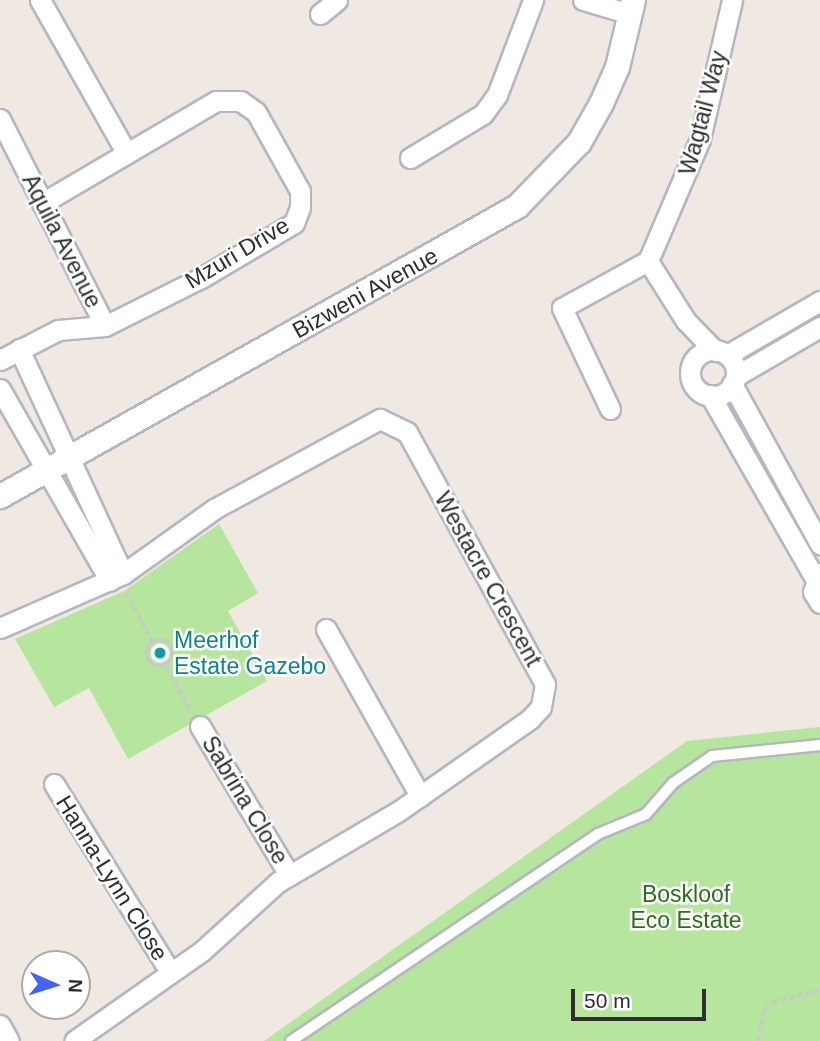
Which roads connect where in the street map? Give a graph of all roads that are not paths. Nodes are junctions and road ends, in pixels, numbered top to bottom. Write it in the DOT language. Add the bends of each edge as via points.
graph roads {
  1 [pos="40,0"];
  2 [pos="337,0"];
  3 [pos="533,0"];
  4 [pos="583,0"];
  5 [pos="732,0"];
  6 [pos="632,7"];
  7 [pos="320,14"];
  8 [pos="0,119"];
  9 [pos="126,152"];
  10 [pos="410,158"];
  11 [pos="42,203"];
  12 [pos="648,261"];
  13 [pos="820,301"];
  14 [pos="686,321"];
  15 [pos="106,326"];
  16 [pos="820,327"];
  17 [pos="19,349"];
  18 [pos="721,353"];
  19 [pos="0,360"];
  20 [pos="693,361"];
  21 [pos="734,380"];
  22 [pos="0,389"];
  23 [pos="710,396"];
  24 [pos="610,409"];
  25 [pos="71,452"];
  26 [pos="47,469"];
  27 [pos="0,496"];
  28 [pos="820,544"];
  29 [pos="818,576"];
  30 [pos="119,581"];
  31 [pos="820,603"];
  32 [pos="0,628"];
  33 [pos="326,629"];
  34 [pos="198,722"];
  35 [pos="820,745"];
  36 [pos="54,784"];
  37 [pos="420,796"];
  38 [pos="289,875"];
  39 [pos="170,972"];
  40 [pos="0,1025"];
  41 [pos="9,1041"];
  42 [pos="74,1041"];
  43 [pos="291,1041"];
  1 -- 9 [label="street"];
  2 -- 7 [label="street"];
  3 -- 10 [label="street" via="497,95 483,114"];
  4 -- 6 [label="street"];
  5 -- 12 [label="street, Wagtail Way" via="700,139"];
  6 -- 25 [label="street, Bizweni Avenue" via="617,67 579,142 517,206"];
  8 -- 11 [label="street, Aquila Avenue"];
  9 -- 11 [label="street, Mzuri Drive"];
  9 -- 15 [label="street, Mzuri Drive" via="216,101 240,101 256,112 300,191 300,207 294,223"];
  11 -- 15 [label="street, Aquila Avenue"];
  12 -- 14 [label="street"];
  12 -- 24 [label="street" via="565,305 562,314"];
  13 -- 18 [label="street"];
  14 -- 18 [label="street"];
  14 -- 20 [label="street"];
  15 -- 17 [label="street, Mzuri Drive" via="58,330"];
  16 -- 21 [label="street"];
  17 -- 19 [label="street, Mzuri Drive"];
  17 -- 25 [label="street"];
  18 -- 20 [label="street"];
  18 -- 21 [label="street"];
  20 -- 23 [label="street" via="692,384"];
  21 -- 23 [label="street"];
  21 -- 28 [label="street"];
  22 -- 26 [label="street"];
  23 -- 29 [label="street"];
  25 -- 26 [label="street, Bizweni Avenue"];
  25 -- 30 [label="street"];
  26 -- 27 [label="street, Bizweni Avenue"];
  26 -- 30 [label="street"];
  29 -- 31 [label="street"];
  30 -- 32 [label="street, Westacre Crescent"];
  30 -- 37 [label="street, Westacre Crescent" via="214,509 373,419 398,424 545,684 541,706 530,719"];
  33 -- 37 [label="street"];
  34 -- 38 [label="street, Sabrina Close"];
  35 -- 43 [label="lane" via="712,756 673,783 646,814 598,834"];
  36 -- 39 [label="street, Hanna-Lynn Close"];
  37 -- 38 [label="street, Westacre Crescent"];
  38 -- 39 [label="street, Westacre Crescent"];
  39 -- 42 [label="street, Westacre Crescent"];
  40 -- 41 [label="street"];
}
